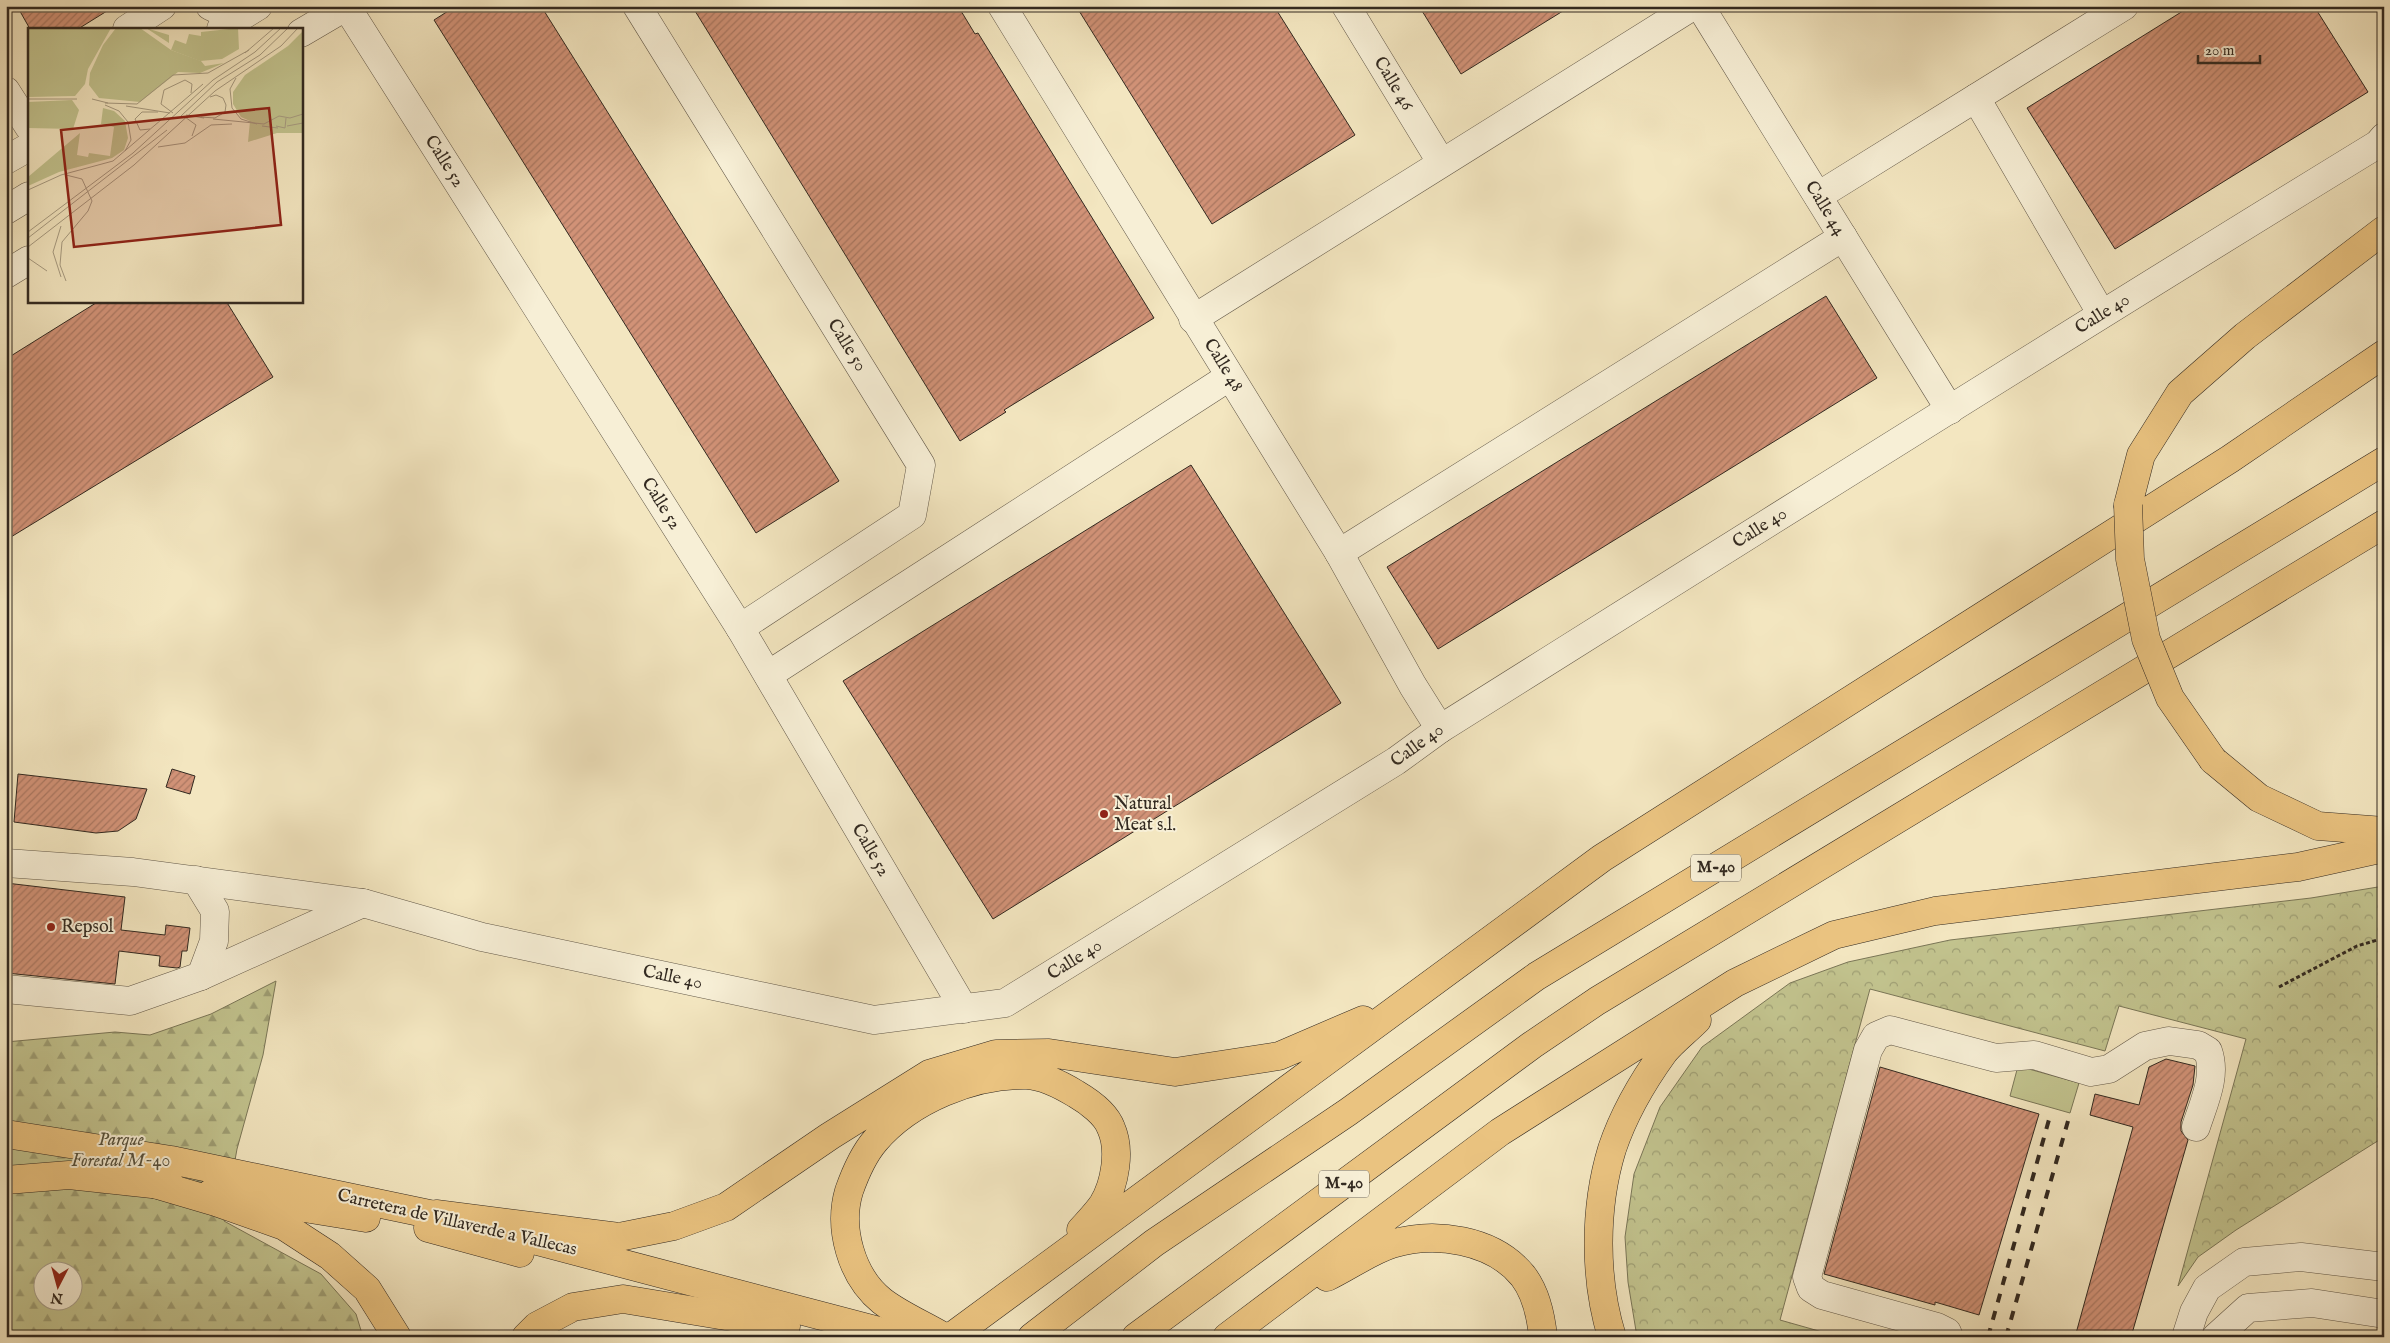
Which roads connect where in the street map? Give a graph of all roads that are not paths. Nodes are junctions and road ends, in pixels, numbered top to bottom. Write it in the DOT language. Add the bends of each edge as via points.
graph roads {
  1 [pos="162,6"];
  2 [pos="210,6"];
  3 [pos="346,6"];
  4 [pos="637,6"];
  5 [pos="1002,6"];
  6 [pos="1346,6"];
  7 [pos="1693,6"];
  8 [pos="1700,6"];
  9 [pos="2124,6"];
  10 [pos="248,16"];
  11 [pos="129,28"];
  12 [pos="302,32"];
  13 [pos="6,91"];
  14 [pos="1976,98"];
  15 [pos="28,125"];
  16 [pos="2384,138"];
  17 [pos="28,148"];
  18 [pos="6,160"];
  19 [pos="1441,162"];
  20 [pos="1818,196"];
  21 [pos="28,197"];
  22 [pos="6,210"];
  23 [pos="2384,230"];
  24 [pos="1843,237"];
  25 [pos="28,261"];
  26 [pos="6,274"];
  27 [pos="2101,313"];
  28 [pos="1194,319"];
  29 [pos="2384,354"];
  30 [pos="1229,378"];
  31 [pos="1950,410"];
  32 [pos="2384,461"];
  33 [pos="2384,524"];
  34 [pos="1339,553"];
  35 [pos="740,628"];
  36 [pos="768,674"];
  37 [pos="1440,729"];
  38 [pos="2384,831"];
  39 [pos="2384,848"];
  40 [pos="6,863"];
  41 [pos="196,880"];
  42 [pos="363,903"];
  43 [pos="201,976"];
  44 [pos="1735,983"];
  45 [pos="6,989"];
  46 [pos="1404,1003"];
  47 [pos="964,1009"];
  48 [pos="2196,1127"];
  49 [pos="6,1134"];
  50 [pos="6,1180"];
  51 [pos="148,1182"];
  52 [pos="436,1214"];
  53 [pos="1049,1267"];
  54 [pos="2384,1267"];
  55 [pos="1257,1314"];
  56 [pos="2384,1314"];
  57 [pos="786,1326"];
  58 [pos="1146,1329"];
  59 [pos="397,1337"];
  60 [pos="526,1337"];
  61 [pos="830,1337"];
  62 [pos="902,1337"];
  63 [pos="944,1337"];
  64 [pos="951,1337"];
  65 [pos="1032,1337"];
  66 [pos="1227,1337"];
  67 [pos="1543,1337"];
  68 [pos="1612,1337"];
  69 [pos="1949,1337"];
  70 [pos="2186,1337"];
  71 [pos="2216,1337"];
  1 -- 11 [label="street"];
  2 -- 10 [label="street"];
  3 -- 12 [label="street"];
  3 -- 35 [label="street, Calle 52"];
  4 -- 35 [label="street, Calle 50" via="921,465 912,515"];
  5 -- 28 [label="street, Calle 48"];
  6 -- 19 [label="street, Calle 46"];
  7 -- 19 [label="street"];
  8 -- 20 [label="street, Calle 44"];
  9 -- 14 [label="street"];
  13 -- 15 [label="street"];
  14 -- 20 [label="street"];
  14 -- 27 [label="street"];
  16 -- 27 [label="street, Calle 40"];
  17 -- 18 [label="street"];
  19 -- 28 [label="street"];
  20 -- 24 [label="street, Calle 44"];
  21 -- 22 [label="street"];
  23 -- 38 [label="main road, bridge" via="2245,336 2180,393 2141,455 2128,505 2130,559 2146,639 2170,698 2214,760 2259,798 2318,826"];
  24 -- 31 [label="street, Calle 44"];
  24 -- 34 [label="street"];
  25 -- 26 [label="street"];
  27 -- 31 [label="street, Calle 40"];
  28 -- 30 [label="street, Calle 48"];
  29 -- 46 [label="main road" via="2221,464 1602,858"];
  30 -- 34 [label="street, Calle 48"];
  30 -- 36 [label="street"];
  31 -- 37 [label="street, Calle 40"];
  32 -- 65 [label="main road, M-40" via="1537,976 1348,1112 1154,1243"];
  33 -- 58 [label="main road, M-40" via="1597,1001 1532,1045"];
  34 -- 37 [label="street, Calle 48"];
  35 -- 36 [label="street, Calle 52"];
  36 -- 47 [label="street, Calle 52"];
  37 -- 47 [label="street, Calle 40" via="1396,761 1032,988 1005,1002"];
  39 -- 44 [label="main road" via="2298,868 1935,911 1834,935"];
  40 -- 41 [label="street, Calle 40"];
  41 -- 42 [label="street, Calle 40"];
  41 -- 43 [label="street" via="215,911 214,941"];
  42 -- 43 [label="street"];
  42 -- 47 [label="street, Calle 40" via="482,937 874,1020"];
  43 -- 45 [label="street" via="130,1001"];
  44 -- 55 [label="main road" via="1500,1132"];
  44 -- 68 [label="main road" via="1665,1052 1633,1102 1612,1149 1602,1204 1598,1264 1604,1310"];
  46 -- 52 [label="main road" via="1279,1056 1175,1072 1049,1053 996,1054 929,1074 726,1207 674,1226 619,1236"];
  46 -- 53 [label="main road"];
  48 -- 69 [label="street" via="2211,1078 2212,1062 2208,1050 2198,1045 2168,1041 2146,1046 2109,1069 2090,1072 2034,1055 1996,1058 1890,1030 1876,1036 1868,1050 1807,1277 1811,1288 1822,1295 1937,1327 1947,1332"];
  49 -- 52 [label="main road, Carretera de Villaverde a Vallecas" via="171,1160"];
  50 -- 51 [label="main road, Carretera de Villaverde a Vallecas" via="70,1174"];
  51 -- 57 [label="main road, Carretera de Villaverde a Vallecas" via="432,1229"];
  51 -- 59 [label="main road" via="284,1226 330,1256 367,1289"];
  52 -- 62 [label="main road, Carretera de Villaverde a Vallecas"];
  53 -- 63 [label="main road" via="1103,1204 1117,1163 1111,1127 1090,1102 1063,1086 1029,1075 987,1078 942,1093 904,1116 875,1141 854,1176 845,1205 845,1237 859,1274 881,1301"];
  53 -- 64 [label="main road"];
  54 -- 70 [label="street" via="2301,1257 2244,1262 2207,1288"];
  55 -- 66 [label="main road"];
  55 -- 67 [label="main road" via="1391,1244 1427,1237 1463,1242 1497,1253 1523,1276 1540,1310"];
  56 -- 71 [label="street" via="2312,1303 2248,1308"];
  57 -- 60 [label="main road" via="623,1299 573,1307 537,1326"];
  57 -- 61 [label="main road, Carretera de Villaverde a Vallecas"];
}
